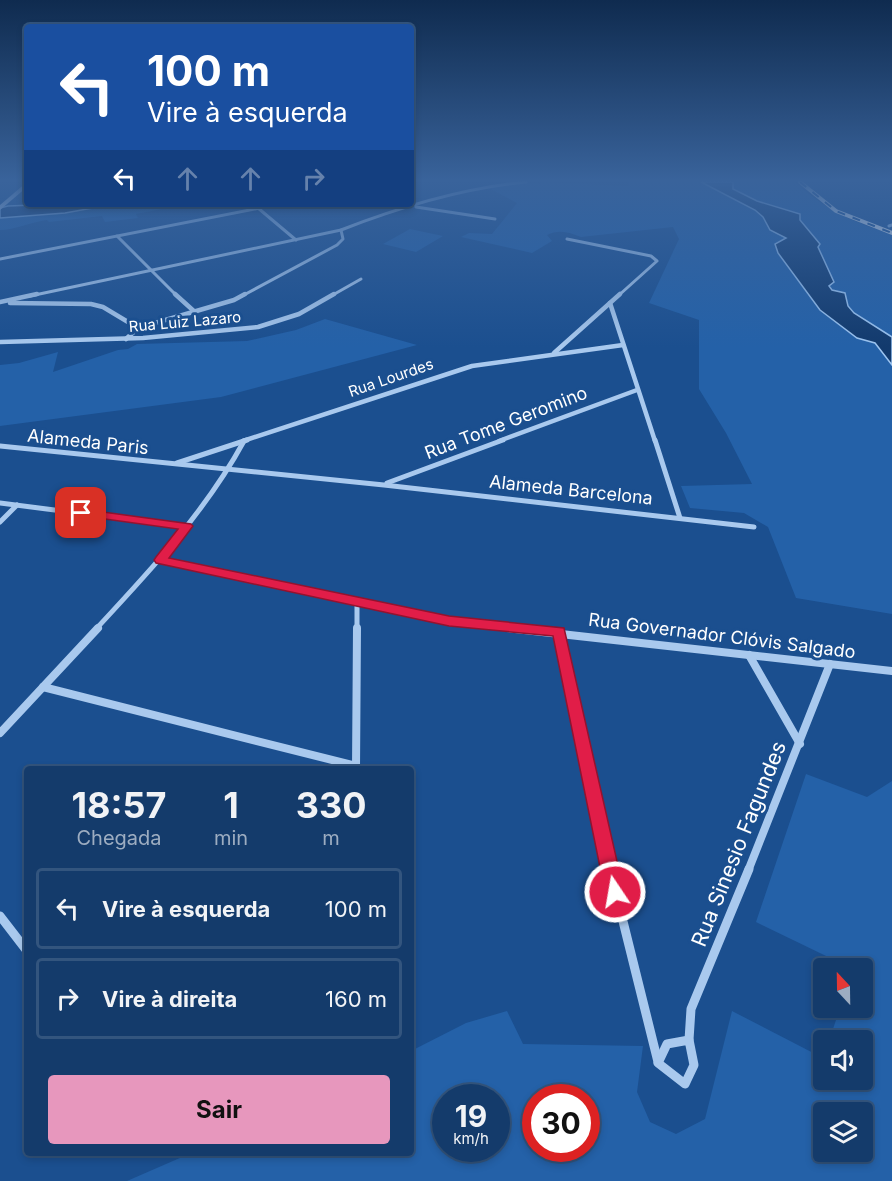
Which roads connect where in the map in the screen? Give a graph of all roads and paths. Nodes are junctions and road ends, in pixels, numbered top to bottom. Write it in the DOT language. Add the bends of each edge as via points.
graph roads {
  1 [pos="111,237"];
  2 [pos="118,237"];
  3 [pos="293,237"];
  4 [pos="310,237"];
  5 [pos="343,237"];
  6 [pos="567,238"];
  7 [pos="297,240"];
  8 [pos="0,259"];
  9 [pos="150,271"];
  10 [pos="361,279"];
  11 [pos="0,303"];
  12 [pos="610,303"];
  13 [pos="196,312"];
  14 [pos="138,328"];
  15 [pos="126,339"];
  16 [pos="0,342"];
  17 [pos="623,345"];
  18 [pos="554,353"];
  19 [pos="637,390"];
  20 [pos="244,441"];
  21 [pos="0,446"];
  22 [pos="174,464"];
  23 [pos="229,469"];
  24 [pos="384,485"];
  25 [pos="0,503"];
  26 [pos="17,505"];
  27 [pos="680,518"];
  28 [pos="0,522"];
  29 [pos="187,526"];
  30 [pos="754,526"];
  31 [pos="160,560"];
  32 [pos="357,603"];
  33 [pos="559,632"];
  34 [pos="749,655"];
  35 [pos="830,664"];
  36 [pos="892,671"];
  37 [pos="43,687"];
  38 [pos="0,733"];
  39 [pos="800,744"];
  40 [pos="348,766"];
  41 [pos="356,766"];
  42 [pos="0,916"];
  43 [pos="24,947"];
  44 [pos="689,1040"];
  45 [pos="658,1063"];
  1 -- 8 [label="street"];
  2 -- 9 [label="street"];
  3 -- 7 [label="street"];
  4 -- 7 [label="street"];
  5 -- 13 [label="street" via="337,245 234,300"];
  6 -- 12 [label="street" via="657,260"];
  7 -- 9 [label="street"];
  9 -- 11 [label="street"];
  9 -- 13 [label="street"];
  10 -- 15 [label="street, Rua Luiz Lazaro" via="299,314 270,324"];
  11 -- 14 [label="street" via="91,304"];
  12 -- 17 [label="street"];
  12 -- 18 [label="street"];
  13 -- 14 [label="street"];
  14 -- 15 [label="street"];
  15 -- 16 [label="street, Rua Luiz Lazaro"];
  17 -- 18 [label="street, Rua Lourdes"];
  17 -- 19 [label="street"];
  18 -- 20 [label="street, Rua Lourdes" via="446,373"];
  19 -- 24 [label="street, Rua Tome Geromino"];
  19 -- 27 [label="street"];
  20 -- 22 [label="street, Rua Lourdes"];
  20 -- 23 [label="street"];
  21 -- 22 [label="street, Alameda Paris"];
  22 -- 23 [label="street, Alameda Paris"];
  23 -- 24 [label="street, Alameda Barcelona"];
  23 -- 29 [label="street"];
  24 -- 27 [label="street, Alameda Barcelona"];
  25 -- 26 [label="street"];
  26 -- 28 [label="street"];
  26 -- 29 [label="street"];
  27 -- 30 [label="street, Alameda Barcelona"];
  29 -- 31 [label="street"];
  31 -- 32 [label="street, Rua Governador Clóvis Salgado"];
  31 -- 37 [label="street"];
  32 -- 33 [label="street, Rua Governador Clóvis Salgado" via="449,621"];
  32 -- 41 [label="street"];
  33 -- 34 [label="street, Rua Governador Clóvis Salgado"];
  33 -- 45 [label="street" via="620,915"];
  34 -- 35 [label="street, Rua Governador Clóvis Salgado"];
  34 -- 39 [label="street"];
  35 -- 36 [label="street, Rua Governador Clóvis Salgado"];
  35 -- 39 [label="street, Rua Sinesio Fagundes"];
  37 -- 38 [label="street"];
  37 -- 40 [label="street"];
  39 -- 44 [label="street, Rua Sinesio Fagundes" via="691,1009"];
  42 -- 43 [label="street"];
  44 -- 45 [label="street" via="667,1044"];
  44 -- 45 [label="street, Rua Sinesio Fagundes" via="694,1065 685,1084"];
}
